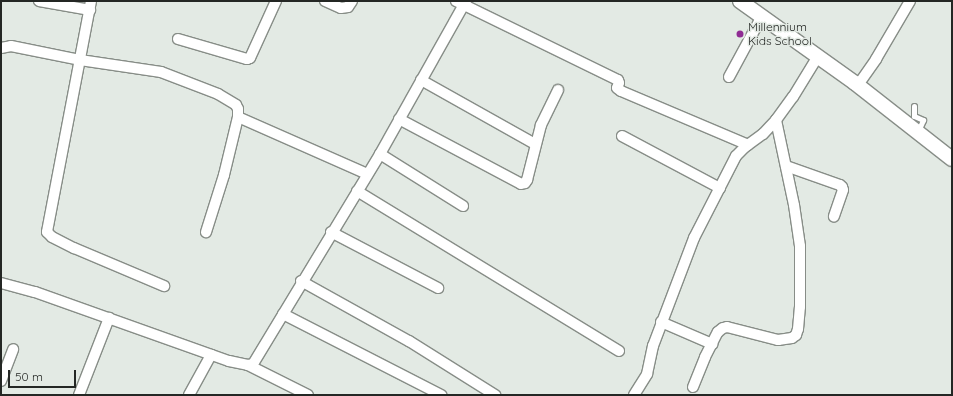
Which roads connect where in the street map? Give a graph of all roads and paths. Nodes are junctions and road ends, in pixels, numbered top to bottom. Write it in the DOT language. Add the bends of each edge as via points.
graph roads {
  1 [pos="39,1"];
  2 [pos="276,1"];
  3 [pos="325,1"];
  4 [pos="352,1"];
  5 [pos="740,1"];
  6 [pos="910,1"];
  7 [pos="462,2"];
  8 [pos="91,5"];
  9 [pos="762,16"];
  10 [pos="178,39"];
  11 [pos="1,48"];
  12 [pos="818,56"];
  13 [pos="80,60"];
  14 [pos="729,78"];
  15 [pos="421,80"];
  16 [pos="858,85"];
  17 [pos="558,90"];
  18 [pos="914,106"];
  19 [pos="238,117"];
  20 [pos="399,119"];
  21 [pos="776,120"];
  22 [pos="918,132"];
  23 [pos="622,136"];
  24 [pos="535,144"];
  25 [pos="748,145"];
  26 [pos="380,154"];
  27 [pos="952,159"];
  28 [pos="786,166"];
  29 [pos="367,174"];
  30 [pos="720,188"];
  31 [pos="357,191"];
  32 [pos="463,206"];
  33 [pos="834,216"];
  34 [pos="206,232"];
  35 [pos="331,232"];
  36 [pos="301,281"];
  37 [pos="1,283"];
  38 [pos="164,286"];
  39 [pos="438,288"];
  40 [pos="283,314"];
  41 [pos="109,318"];
  42 [pos="661,322"];
  43 [pos="712,344"];
  44 [pos="13,349"];
  45 [pos="619,351"];
  46 [pos="211,355"];
  47 [pos="248,365"];
  48 [pos="1,381"];
  49 [pos="693,387"];
  50 [pos="79,395"];
  51 [pos="189,395"];
  52 [pos="308,395"];
  53 [pos="441,395"];
  54 [pos="495,395"];
  55 [pos="634,395"];
  1 -- 8 [label="street"];
  2 -- 10 [label="street" via="250,58"];
  3 -- 4 [label="street" via="345,8"];
  5 -- 9 [label="main road"];
  6 -- 16 [label="street" via="885,46"];
  7 -- 15 [label="street"];
  7 -- 25 [label="street" via="618,80 618,90"];
  8 -- 13 [label="street"];
  9 -- 12 [label="main road"];
  9 -- 14 [label="street"];
  11 -- 13 [label="street" via="11,46"];
  12 -- 16 [label="main road"];
  12 -- 21 [label="street" via="793,98"];
  13 -- 19 [label="street" via="144,69 178,77 229,100 238,109"];
  13 -- 38 [label="street" via="47,232 74,248"];
  15 -- 20 [label="street"];
  15 -- 24 [label="street"];
  16 -- 22 [label="main road"];
  17 -- 24 [label="street" via="541,124"];
  18 -- 22 [label="lane" via="914,116 923,120"];
  19 -- 29 [label="street"];
  19 -- 34 [label="street" via="224,175"];
  20 -- 24 [label="street" via="521,184 527,180"];
  20 -- 26 [label="street"];
  21 -- 25 [label="street"];
  21 -- 28 [label="street"];
  22 -- 27 [label="main road"];
  23 -- 30 [label="street"];
  25 -- 30 [label="street" via="736,156"];
  26 -- 29 [label="street"];
  26 -- 32 [label="street"];
  28 -- 33 [label="street" via="840,185 843,190"];
  28 -- 43 [label="street" via="800,246 800,307 796,335 786,340 778,340 727,326 718,332"];
  29 -- 31 [label="street"];
  30 -- 42 [label="street" via="694,238"];
  31 -- 35 [label="street"];
  31 -- 45 [label="street"];
  35 -- 36 [label="street"];
  35 -- 39 [label="street"];
  36 -- 40 [label="street"];
  36 -- 54 [label="street" via="409,341"];
  37 -- 41 [label="street"];
  40 -- 47 [label="street" via="256,361"];
  40 -- 53 [label="street"];
  41 -- 46 [label="street"];
  41 -- 50 [label="street"];
  42 -- 43 [label="street"];
  42 -- 55 [label="street" via="648,374"];
  43 -- 49 [label="street"];
  44 -- 48 [label="street"];
  46 -- 47 [label="street"];
  46 -- 51 [label="street"];
  47 -- 52 [label="street"];
}
